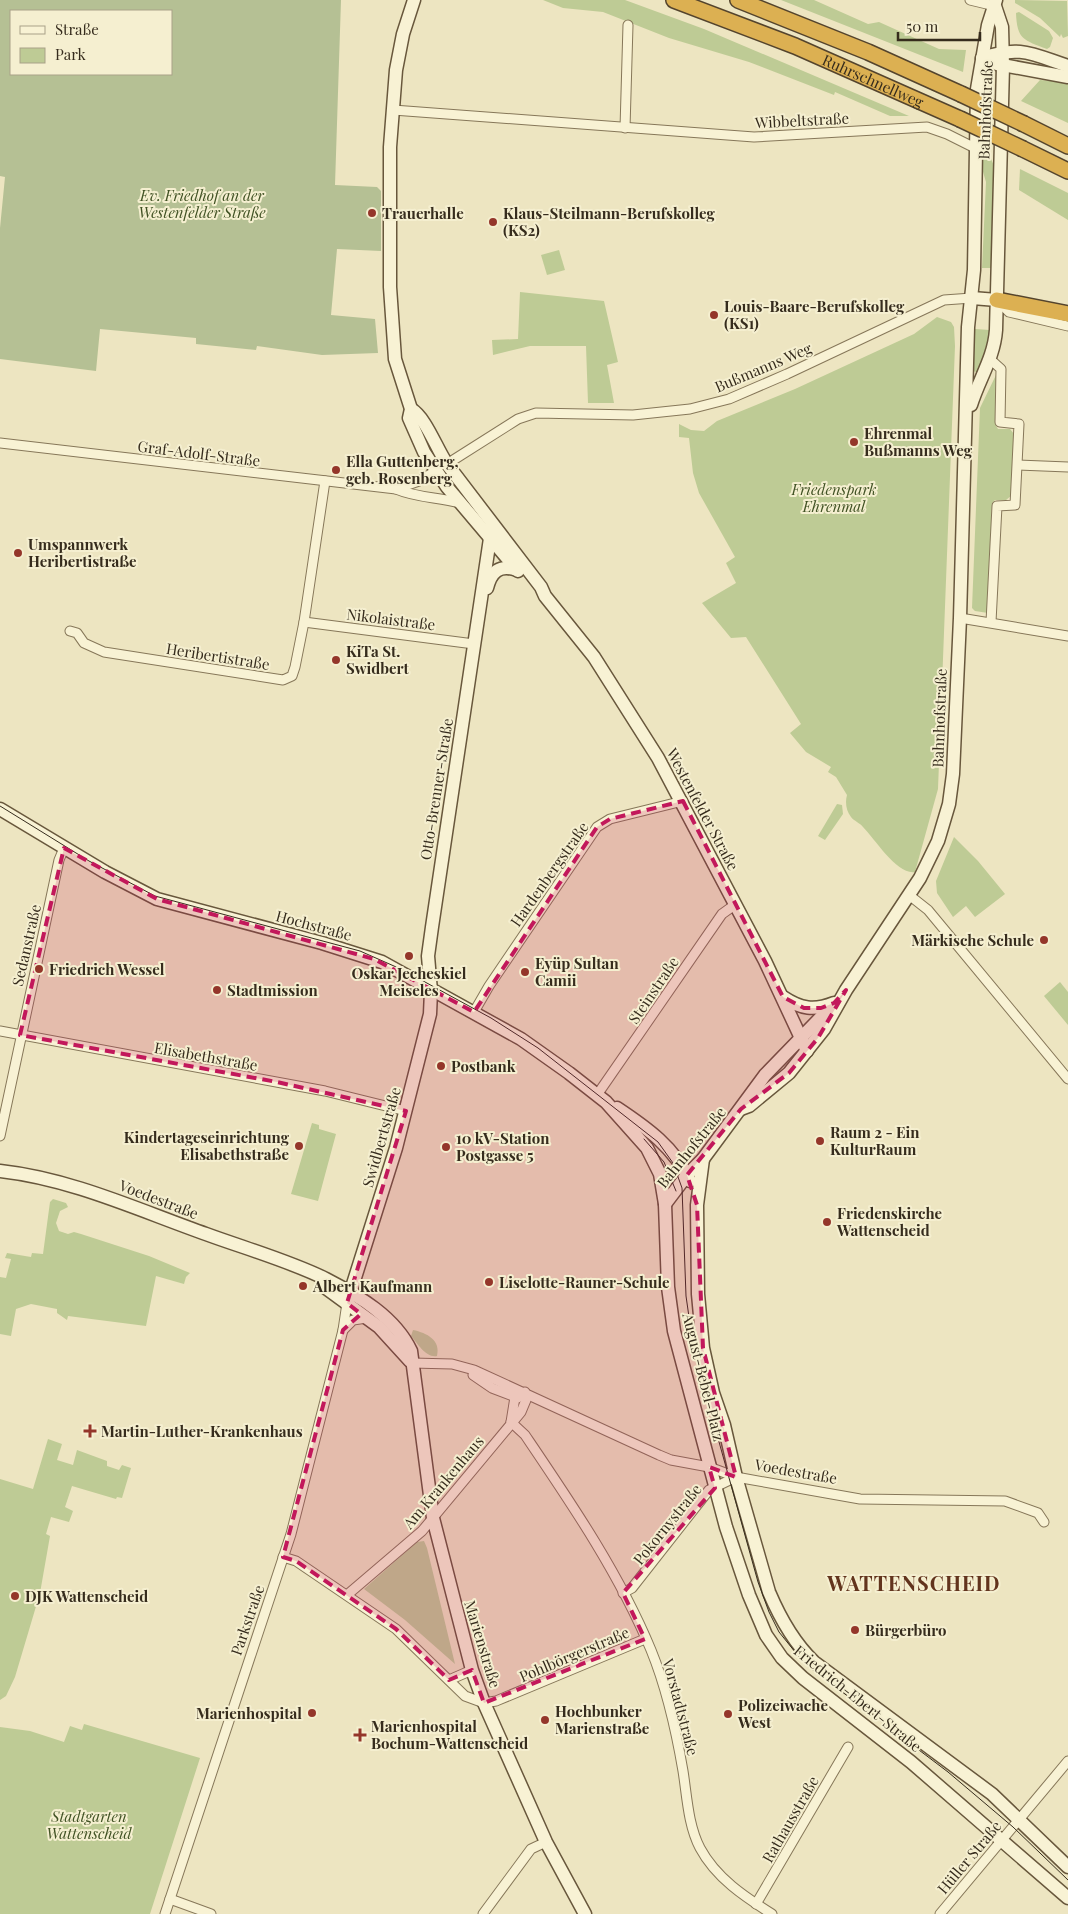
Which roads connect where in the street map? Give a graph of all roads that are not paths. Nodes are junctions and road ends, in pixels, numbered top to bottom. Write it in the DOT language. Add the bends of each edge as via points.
graph roads {
  1 [pos="414,0"];
  2 [pos="674,0"];
  3 [pos="738,0"];
  4 [pos="970,0"];
  5 [pos="995,3"];
  6 [pos="628,26"];
  7 [pos="1003,51"];
  8 [pos="982,58"];
  9 [pos="1003,66"];
  10 [pos="1068,66"];
  11 [pos="1068,77"];
  12 [pos="393,110"];
  13 [pos="625,128"];
  14 [pos="1068,146"];
  15 [pos="975,148"];
  16 [pos="1068,171"];
  17 [pos="972,298"];
  18 [pos="997,300"];
  19 [pos="1068,314"];
  20 [pos="1068,326"];
  21 [pos="991,360"];
  22 [pos="967,419"];
  23 [pos="0,443"];
  24 [pos="1018,465"];
  25 [pos="441,467"];
  26 [pos="1068,467"];
  27 [pos="325,481"];
  28 [pos="396,489"];
  29 [pos="460,503"];
  30 [pos="491,530"];
  31 [pos="517,570"];
  32 [pos="546,596"];
  33 [pos="482,597"];
  34 [pos="960,618"];
  35 [pos="304,622"];
  36 [pos="991,622"];
  37 [pos="70,631"];
  38 [pos="1068,636"];
  39 [pos="474,644"];
  40 [pos="683,801"];
  41 [pos="0,809"];
  42 [pos="64,848"];
  43 [pos="909,895"];
  44 [pos="736,904"];
  45 [pos="431,988"];
  46 [pos="846,990"];
  47 [pos="783,997"];
  48 [pos="834,1003"];
  49 [pos="474,1012"];
  50 [pos="0,1031"];
  51 [pos="20,1035"];
  52 [pos="801,1038"];
  53 [pos="807,1052"];
  54 [pos="1068,1079"];
  55 [pos="601,1099"];
  56 [pos="741,1109"];
  57 [pos="406,1111"];
  58 [pos="0,1136"];
  59 [pos="703,1159"];
  60 [pos="0,1172"];
  61 [pos="687,1175"];
  62 [pos="666,1204"];
  63 [pos="697,1205"];
  64 [pos="348,1298"];
  65 [pos="367,1318"];
  66 [pos="343,1330"];
  67 [pos="412,1363"];
  68 [pos="467,1370"];
  69 [pos="525,1396"];
  70 [pos="514,1397"];
  71 [pos="511,1422"];
  72 [pos="709,1467"];
  73 [pos="736,1477"];
  74 [pos="715,1488"];
  75 [pos="433,1518"];
  76 [pos="1044,1522"];
  77 [pos="283,1557"];
  78 [pos="623,1593"];
  79 [pos="347,1595"];
  80 [pos="645,1639"];
  81 [pos="472,1670"];
  82 [pos="449,1680"];
  83 [pos="484,1703"];
  84 [pos="848,1747"];
  85 [pos="1068,1761"];
  86 [pos="1019,1818"];
  87 [pos="1002,1839"];
  88 [pos="546,1842"];
  89 [pos="1068,1867"];
  90 [pos="1068,1898"];
  91 [pos="170,1899"];
  92 [pos="756,1904"];
  93 [pos="165,1914"];
  94 [pos="211,1914"];
  95 [pos="483,1914"];
  96 [pos="585,1914"];
  97 [pos="772,1914"];
  98 [pos="940,1914"];
  1 -- 12 [label="street, Westenfelder Straße" via="399,52"];
  2 -- 16 [label="highway, Ruhrschnellweg, bridge" via="794,46"];
  3 -- 14 [label="highway, Ruhrschnellweg, bridge" via="868,52"];
  4 -- 5 [label="street"];
  5 -- 7 [label="street, Bahnhofstraße" via="1002,27"];
  5 -- 8 [label="street, Bahnhofstraße"];
  6 -- 13 [label="street"];
  7 -- 8 [label="street"];
  7 -- 9 [label="street, Bahnhofstraße"];
  7 -- 10 [label="street" via="1016,50"];
  8 -- 9 [label="street"];
  8 -- 15 [label="street, Bahnhofstraße" via="977,89"];
  9 -- 11 [label="street"];
  9 -- 18 [label="street, Bahnhofstraße"];
  12 -- 13 [label="street, Wibbeltstraße"];
  12 -- 25 [label="street, Westenfelder Straße" via="390,147 395,359 411,409 419,414 436,448"];
  13 -- 15 [label="street, Wibbeltstraße" via="754,137 926,127"];
  15 -- 17 [label="street, Bahnhofstraße"];
  17 -- 18 [label="street"];
  17 -- 22 [label="street, Bahnhofstraße" via="968,326"];
  17 -- 25 [label="street, Bußmanns Weg" via="944,300 758,387 690,409 633,415 536,413 518,419"];
  18 -- 19 [label="highway"];
  18 -- 20 [label="street" via="1008,312"];
  18 -- 21 [label="street, Bahnhofstraße" via="995,347"];
  21 -- 22 [label="street, Bahnhofstraße" via="976,390"];
  21 -- 24 [label="street" via="1000,369 1000,422 1019,424"];
  22 -- 34 [label="street, Bahnhofstraße"];
  23 -- 27 [label="street, Graf-Adolf-Straße"];
  24 -- 26 [label="street"];
  24 -- 36 [label="street" via="1015,505 997,506"];
  25 -- 28 [label="street, Graf-Adolf-Straße" via="419,481"];
  25 -- 29 [label="street, Westenfelder Straße"];
  25 -- 30 [label="street, Westenfelder Straße"];
  27 -- 28 [label="street, Graf-Adolf-Straße"];
  27 -- 35 [label="street, Heribertistraße"];
  28 -- 29 [label="street, Graf-Adolf-Straße" via="412,496"];
  29 -- 30 [label="street, Westenfelder Straße"];
  30 -- 31 [label="street, Westenfelder Straße"];
  30 -- 32 [label="street, Westenfelder Straße"];
  30 -- 33 [label="street, Otto-Brenner-Straße"];
  31 -- 32 [label="street, Westenfelder Straße" via="532,589"];
  31 -- 33 [label="street, Otto-Brenner-Straße" via="503,568 492,574"];
  32 -- 40 [label="street, Westenfelder Straße" via="620,695"];
  33 -- 39 [label="street, Otto-Brenner-Straße"];
  34 -- 36 [label="street"];
  34 -- 43 [label="street, Bahnhofstraße" via="949,804 934,849"];
  35 -- 37 [label="street, Heribertistraße" via="292,676 282,680 104,652 84,643 78,633"];
  35 -- 39 [label="street, Nikolaistraße"];
  36 -- 38 [label="street"];
  39 -- 45 [label="street, Otto-Brenner-Straße" via="430,936 428,964"];
  40 -- 44 [label="street, Westenfelder Straße"];
  40 -- 49 [label="street, Hardenbergstraße" via="610,819 597,827"];
  41 -- 42 [label="street, Hochstraße"];
  42 -- 45 [label="street, Hochstraße" via="157,900 366,957"];
  42 -- 51 [label="street, Sedanstraße"];
  43 -- 46 [label="street, Bahnhofstraße"];
  43 -- 54 [label="street" via="928,910"];
  44 -- 47 [label="street, Westenfelder Straße"];
  44 -- 55 [label="street, Steinstraße" via="722,914"];
  45 -- 49 [label="street, Hochstraße"];
  45 -- 57 [label="street, Swidbertstraße" via="430,1014"];
  46 -- 48 [label="street, Bahnhofstraße"];
  46 -- 53 [label="street, Bahnhofstraße"];
  47 -- 48 [label="street" via="804,1008 820,1008"];
  47 -- 52 [label="street, Westenfelder Straße"];
  48 -- 52 [label="street, Bahnhofstraße"];
  49 -- 55 [label="street, Hochstraße" via="529,1045"];
  50 -- 51 [label="street, Elisabethstraße"];
  51 -- 57 [label="street, Elisabethstraße" via="277,1082"];
  51 -- 58 [label="street, Sedanstraße"];
  52 -- 53 [label="street, Westenfelder Straße"];
  52 -- 56 [label="street, Bahnhofstraße" via="765,1075"];
  53 -- 56 [label="street, Bahnhofstraße" via="789,1073"];
  55 -- 61 [label="street, Hochstraße" via="643,1125 667,1145"];
  55 -- 62 [label="street, Hochstraße" via="636,1134 654,1161"];
  56 -- 59 [label="street, Bahnhofstraße"];
  57 -- 64 [label="street, Swidbertstraße"];
  59 -- 61 [label="street, Bahnhofstraße"];
  59 -- 63 [label="street, August-Bebel-Platz"];
  60 -- 64 [label="street, Voedestraße" via="33,1176 106,1196 325,1279"];
  61 -- 62 [label="street, Bahnhofstraße"];
  61 -- 63 [label="street, August-Bebel-Platz"];
  62 -- 72 [label="street, August-Bebel-Platz" via="668,1287 674,1331"];
  63 -- 73 [label="street, August-Bebel-Platz" via="702,1338"];
  64 -- 65 [label="street, Voedestraße"];
  64 -- 66 [label="street, Parkstraße"];
  64 -- 67 [label="street, Voedestraße" via="388,1319 406,1342"];
  65 -- 66 [label="street" via="354,1320"];
  65 -- 67 [label="street, Voedestraße" via="388,1335"];
  66 -- 77 [label="street, Parkstraße"];
  67 -- 68 [label="street, Voedestraße" via="452,1364"];
  67 -- 75 [label="street, Marienstraße"];
  68 -- 69 [label="street, Voedestraße" via="474,1370"];
  68 -- 70 [label="street, Voedestraße" via="492,1388"];
  69 -- 70 [label="street"];
  69 -- 71 [label="street, Am Krankenhaus" via="521,1412"];
  69 -- 72 [label="street, Voedestraße" via="671,1460"];
  70 -- 71 [label="street"];
  71 -- 75 [label="street, Am Krankenhaus"];
  71 -- 78 [label="street, Vorstadtstraße" via="524,1435 566,1496"];
  72 -- 73 [label="street, Voedestraße"];
  72 -- 74 [label="street, Friedrich-Ebert-Straße"];
  73 -- 74 [label="street, Pokornystraße"];
  73 -- 76 [label="street, Voedestraße" via="860,1499 1005,1501 1038,1513"];
  73 -- 86 [label="street, Friedrich-Ebert-Straße" via="769,1592 788,1630 803,1651"];
  74 -- 78 [label="street, Pokornystraße" via="709,1490 632,1588"];
  74 -- 87 [label="street, Friedrich-Ebert-Straße" via="753,1606 766,1635 782,1658"];
  75 -- 79 [label="street, Am Krankenhaus"];
  75 -- 81 [label="street, Marienstraße"];
  77 -- 79 [label="street" via="296,1561"];
  77 -- 91 [label="street, Parkstraße"];
  78 -- 80 [label="street, Vorstadtstraße"];
  79 -- 82 [label="street" via="396,1629"];
  80 -- 83 [label="street, Pohlbörgerstraße" via="496,1701"];
  80 -- 92 [label="street, Vorstadtstraße" via="662,1679 677,1739 691,1825 701,1849 727,1882"];
  81 -- 82 [label="street"];
  81 -- 83 [label="street, Marienstraße"];
  82 -- 83 [label="street" via="465,1696"];
  83 -- 88 [label="street, Marienstraße"];
  84 -- 92 [label="street, Rathausstraße"];
  85 -- 86 [label="street, Hüller Straße"];
  86 -- 87 [label="street, Hüller Straße"];
  86 -- 89 [label="street, Friedrich-Ebert-Straße"];
  87 -- 90 [label="street, Friedrich-Ebert-Straße"];
  87 -- 98 [label="street, Hüller Straße"];
  88 -- 95 [label="street" via="531,1849"];
  88 -- 96 [label="street, Marienstraße"];
  91 -- 93 [label="street, Parkstraße"];
  91 -- 94 [label="street"];
  92 -- 97 [label="street, Vorstadtstraße"];
}
